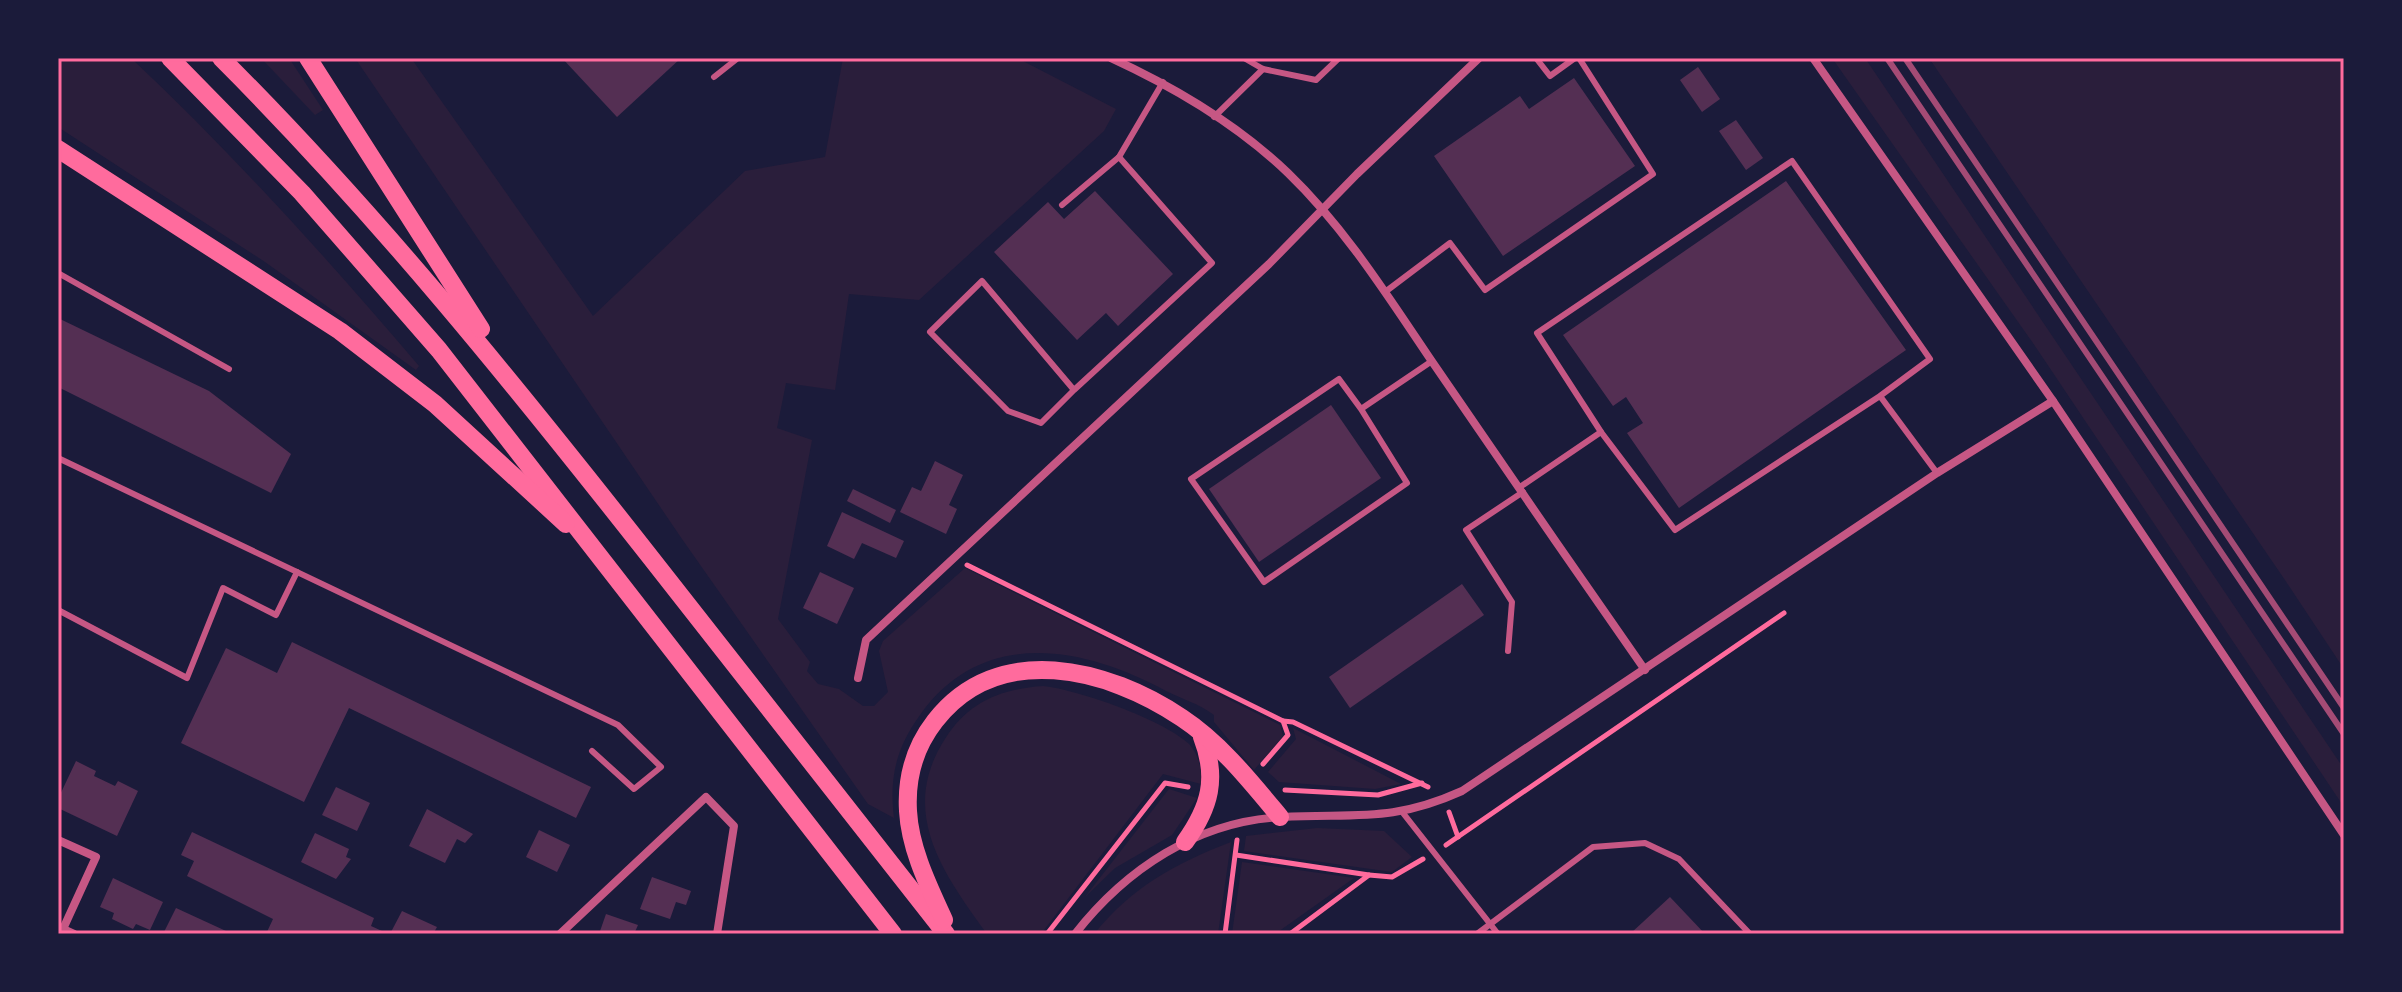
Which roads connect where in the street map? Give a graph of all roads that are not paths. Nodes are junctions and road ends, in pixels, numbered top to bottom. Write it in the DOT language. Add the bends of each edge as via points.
graph roads {
  1 [pos="170,58"];
  2 [pos="221,58"];
  3 [pos="308,58"];
  4 [pos="738,58"];
  5 [pos="1111,58"];
  6 [pos="1244,58"];
  7 [pos="1339,58"];
  8 [pos="1479,58"];
  9 [pos="1536,58"];
  10 [pos="1577,58"];
  11 [pos="1813,58"];
  12 [pos="1263,69"];
  13 [pos="714,77"];
  14 [pos="1163,82"];
  15 [pos="1214,118"];
  16 [pos="58,149"];
  17 [pos="1119,157"];
  18 [pos="1062,205"];
  19 [pos="1324,210"];
  20 [pos="58,273"];
  21 [pos="1385,292"];
  22 [pos="1432,361"];
  23 [pos="229,369"];
  24 [pos="1074,390"];
  25 [pos="523,395"];
  26 [pos="1880,396"];
  27 [pos="2053,401"];
  28 [pos="1361,409"];
  29 [pos="1601,432"];
  30 [pos="58,458"];
  31 [pos="1937,473"];
  32 [pos="1521,490"];
  33 [pos="598,552"];
  34 [pos="297,572"];
  35 [pos="58,610"];
  36 [pos="1508,651"];
  37 [pos="1645,670"];
  38 [pos="858,678"];
  39 [pos="1200,731"];
  40 [pos="592,751"];
  41 [pos="1403,813"];
  42 [pos="1280,817"];
  43 [pos="2344,835"];
  44 [pos="58,840"];
  45 [pos="1185,842"];
  46 [pos="1489,925"];
  47 [pos="60,928"];
  48 [pos="74,934"];
  49 [pos="560,934"];
  50 [pos="717,934"];
  51 [pos="893,934"];
  52 [pos="948,934"];
  53 [pos="1075,934"];
  54 [pos="1477,934"];
  55 [pos="1498,934"];
  56 [pos="1750,934"];
  1 -- 33 [label="highway" via="373,271"];
  2 -- 25 [label="highway" via="329,170"];
  3 -- 25 [label="highway"];
  4 -- 13 [label="lane"];
  5 -- 14 [label="street"];
  6 -- 12 [label="lane"];
  7 -- 12 [label="lane" via="1316,80"];
  8 -- 19 [label="street"];
  9 -- 10 [label="lane" via="1550,76"];
  10 -- 21 [label="lane" via="1653,174 1485,290 1450,243"];
  11 -- 27 [label="street"];
  12 -- 15 [label="lane"];
  14 -- 15 [label="street"];
  14 -- 17 [label="lane"];
  15 -- 19 [label="street" via="1266,154"];
  16 -- 33 [label="highway" via="340,331 435,404"];
  17 -- 18 [label="lane"];
  17 -- 24 [label="lane" via="1212,263"];
  19 -- 21 [label="street"];
  19 -- 38 [label="street" via="866,640"];
  20 -- 23 [label="lane"];
  21 -- 22 [label="street"];
  22 -- 28 [label="lane"];
  22 -- 32 [label="street"];
  24 -- 24 [label="lane" via="982,281 930,332 1008,411 1041,423"];
  25 -- 52 [label="highway"];
  26 -- 29 [label="lane" via="1675,530"];
  26 -- 29 [label="lane" via="1930,359 1792,161 1537,333"];
  26 -- 31 [label="lane"];
  27 -- 31 [label="street"];
  27 -- 43 [label="street"];
  28 -- 28 [label="lane" via="1339,379 1191,479 1264,582 1407,483"];
  29 -- 32 [label="lane"];
  30 -- 34 [label="lane"];
  31 -- 37 [label="street"];
  32 -- 36 [label="lane" via="1466,530 1512,602"];
  32 -- 37 [label="street"];
  33 -- 51 [label="highway"];
  34 -- 35 [label="lane" via="276,615 223,588 187,678"];
  34 -- 40 [label="lane" via="618,725 661,767 634,789"];
  37 -- 41 [label="street" via="1490,773 1444,799"];
  39 -- 42 [label="highway"];
  39 -- 45 [label="highway" via="1210,756 1211,792"];
  39 -- 52 [label="highway" via="1125,689 1063,669 1001,674 951,702 919,746 908,786 913,843"];
  41 -- 42 [label="street"];
  41 -- 46 [label="lane"];
  42 -- 45 [label="street"];
  44 -- 47 [label="street" via="96,857"];
  45 -- 53 [label="street" via="1103,898"];
  46 -- 54 [label="lane"];
  46 -- 55 [label="lane"];
  46 -- 56 [label="lane" via="1593,847 1645,843 1679,859"];
  47 -- 48 [label="street"];
  49 -- 50 [label="street" via="706,797 734,826"];
}
